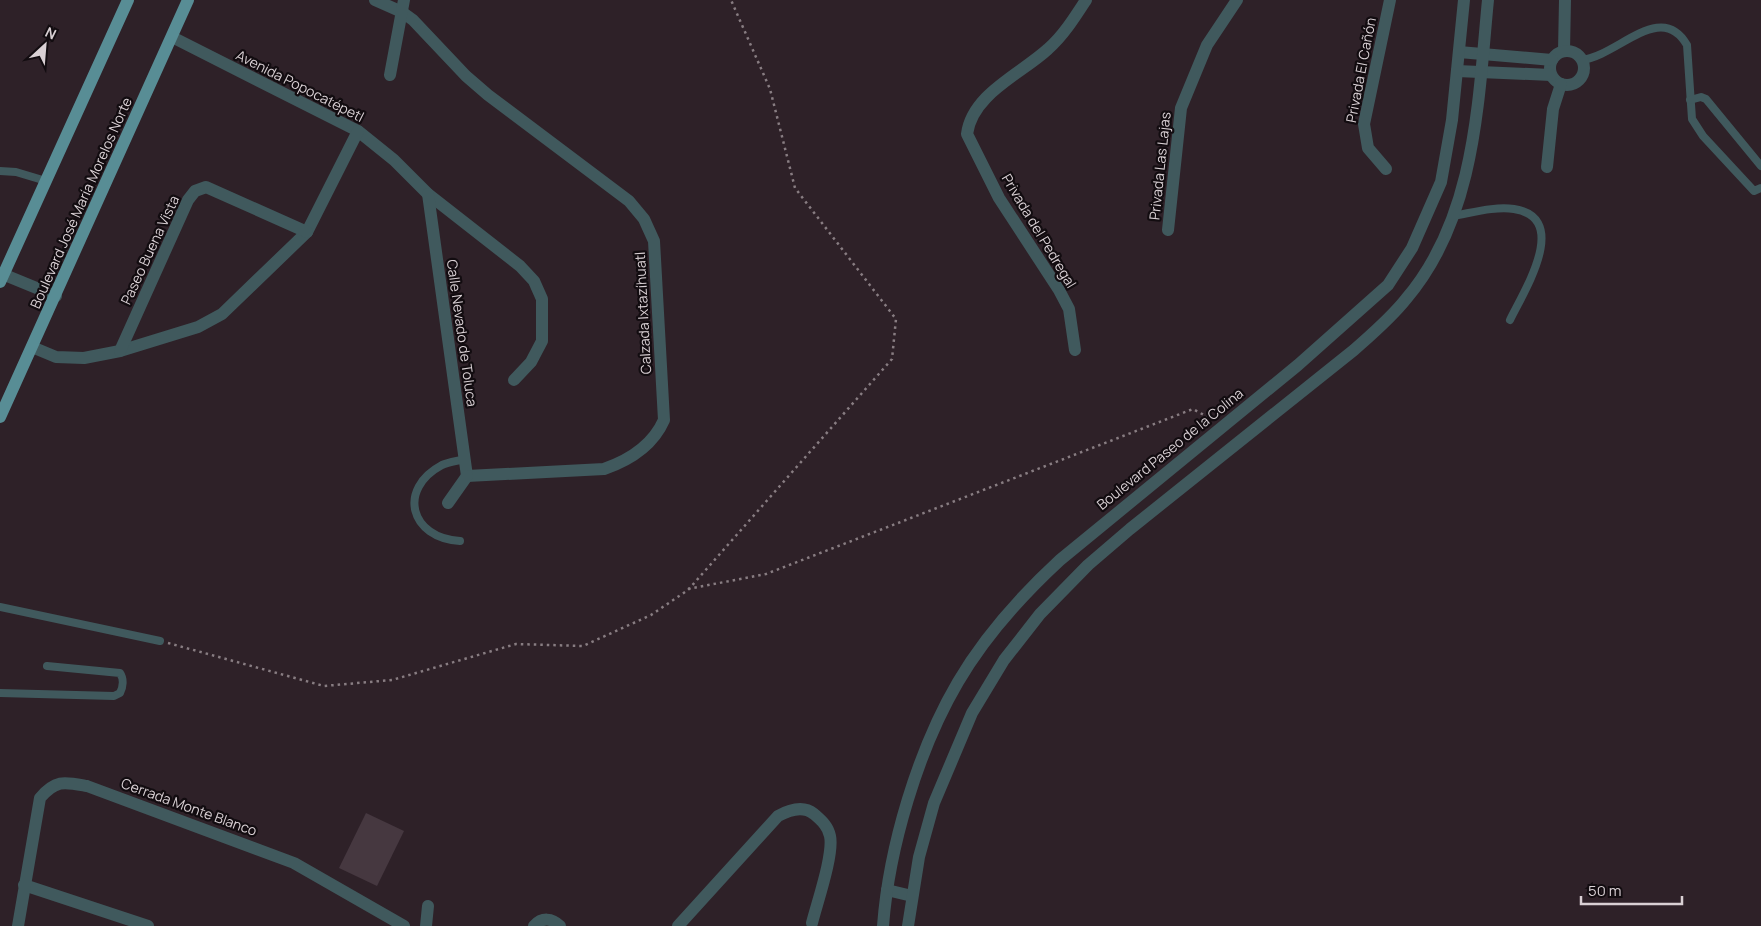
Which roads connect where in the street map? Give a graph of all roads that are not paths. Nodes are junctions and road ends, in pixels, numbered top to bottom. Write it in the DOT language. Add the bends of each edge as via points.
graph roads {
  1 [pos="128,0"];
  2 [pos="188,0"];
  3 [pos="375,0"];
  4 [pos="1086,0"];
  5 [pos="1237,0"];
  6 [pos="1390,0"];
  7 [pos="1464,0"];
  8 [pos="1488,0"];
  9 [pos="1565,0"];
  10 [pos="403,6"];
  11 [pos="172,37"];
  12 [pos="1564,51"];
  13 [pos="1459,52"];
  14 [pos="1482,55"];
  15 [pos="1552,60"];
  16 [pos="1582,60"];
  17 [pos="1457,71"];
  18 [pos="1480,73"];
  19 [pos="390,75"];
  20 [pos="1552,75"];
  21 [pos="1562,84"];
  22 [pos="1690,100"];
  23 [pos="358,131"];
  24 [pos="1761,166"];
  25 [pos="1547,168"];
  26 [pos="1386,169"];
  27 [pos="0,171"];
  28 [pos="46,181"];
  29 [pos="1761,188"];
  30 [pos="428,194"];
  31 [pos="1452,216"];
  32 [pos="1168,230"];
  33 [pos="307,232"];
  34 [pos="1,276"];
  35 [pos="56,296"];
  36 [pos="1510,320"];
  37 [pos="32,347"];
  38 [pos="1075,350"];
  39 [pos="120,351"];
  40 [pos="514,380"];
  41 [pos="0,417"];
  42 [pos="465,459"];
  43 [pos="467,476"];
  44 [pos="448,504"];
  45 [pos="460,541"];
  46 [pos="0,607"];
  47 [pos="160,641"];
  48 [pos="47,666"];
  49 [pos="0,693"];
  50 [pos="24,884"];
  51 [pos="887,890"];
  52 [pos="912,896"];
  53 [pos="428,906"];
  54 [pos="688,920"];
  55 [pos="812,923"];
  56 [pos="18,926"];
  57 [pos="148,926"];
  58 [pos="404,926"];
  59 [pos="426,926"];
  60 [pos="534,926"];
  61 [pos="560,926"];
  62 [pos="678,926"];
  63 [pos="883,926"];
  64 [pos="908,926"];
  1 -- 28 [label="main road"];
  2 -- 11 [label="main road, Boulevard José María Morelos Norte"];
  3 -- 10 [label="street, Calzada Ixtazíhuatl"];
  4 -- 38 [label="street, Privada del Pedregal" via="1050,48 976,110 969,123 968,134 999,198 1069,309"];
  5 -- 32 [label="street, Privada Las Lajas" via="1207,45 1181,108"];
  6 -- 26 [label="street, Privada El Cañón" via="1364,124 1368,148"];
  7 -- 13 [label="street, Boulevard Paseo de la Colina"];
  8 -- 14 [label="street"];
  9 -- 12 [label="street"];
  10 -- 19 [label="street"];
  10 -- 43 [label="street, Calzada Ixtazíhuatl" via="466,76 488,95 629,201 644,219 654,241 664,420 658,432 648,444 622,463 604,468"];
  11 -- 23 [label="street, Avenida Popocatépetl"];
  11 -- 35 [label="main road, Boulevard José María Morelos Norte"];
  12 -- 15 [label="street"];
  12 -- 16 [label="street" via="1574,53"];
  13 -- 14 [label="street"];
  13 -- 17 [label="street, Boulevard Paseo de la Colina"];
  14 -- 15 [label="street"];
  14 -- 18 [label="street"];
  15 -- 20 [label="street"];
  16 -- 21 [label="street" via="1584,70 1580,79 1572,85"];
  16 -- 22 [label="lane" via="1603,55 1647,29 1670,28 1682,35 1688,45"];
  17 -- 18 [label="street"];
  17 -- 51 [label="street, Boulevard Paseo de la Colina" via="1441,182 1424,224 1388,285 1325,342 1060,560 1002,619 958,682 939,720 912,787"];
  18 -- 20 [label="street"];
  18 -- 31 [label="street" via="1471,157"];
  20 -- 21 [label="street"];
  21 -- 25 [label="street" via="1553,109"];
  22 -- 24 [label="lane" via="1706,99"];
  22 -- 29 [label="lane" via="1692,119 1703,136 1754,191"];
  23 -- 30 [label="street, Avenida Popocatépetl" via="394,160"];
  23 -- 33 [label="street"];
  27 -- 28 [label="lane"];
  28 -- 34 [label="main road"];
  30 -- 40 [label="street, Avenida Popocatépetl" via="520,266 534,281 542,299 542,341 531,362"];
  30 -- 42 [label="street, Calle Nevado de Toluca"];
  31 -- 36 [label="lane" via="1512,209 1532,214 1540,224 1542,238 1535,270"];
  31 -- 52 [label="street" via="1430,264 1388,319 1293,400 1130,529 1040,614 985,688 969,720 926,828"];
  33 -- 39 [label="street" via="222,314 198,327"];
  33 -- 39 [label="street, Paseo Buena Vista" via="206,187 195,191 188,200"];
  34 -- 35 [label="street"];
  35 -- 37 [label="main road, Boulevard José María Morelos Norte"];
  37 -- 39 [label="street" via="56,356 84,358"];
  37 -- 41 [label="main road, Boulevard José María Morelos Norte"];
  42 -- 43 [label="street, Calle Nevado de Toluca"];
  42 -- 45 [label="lane" via="434,470 422,482 414,502 416,518 423,528 439,537"];
  43 -- 44 [label="street"];
  46 -- 47 [label="lane"];
  48 -- 49 [label="lane" via="120,673 123,689 114,696"];
  50 -- 56 [label="street, Cerrada Monte Blanco"];
  50 -- 57 [label="street"];
  50 -- 58 [label="street, Cerrada Monte Blanco" via="40,798 49,787 63,782 87,786 294,863"];
  51 -- 52 [label="street"];
  51 -- 63 [label="street, Boulevard Paseo de la Colina"];
  52 -- 64 [label="street"];
  53 -- 59 [label="street"];
  54 -- 55 [label="street" via="778,816 792,809 810,811 825,824 830,836 830,851"];
  54 -- 62 [label="street"];
  60 -- 61 [label="street" via="548,919"];
}
